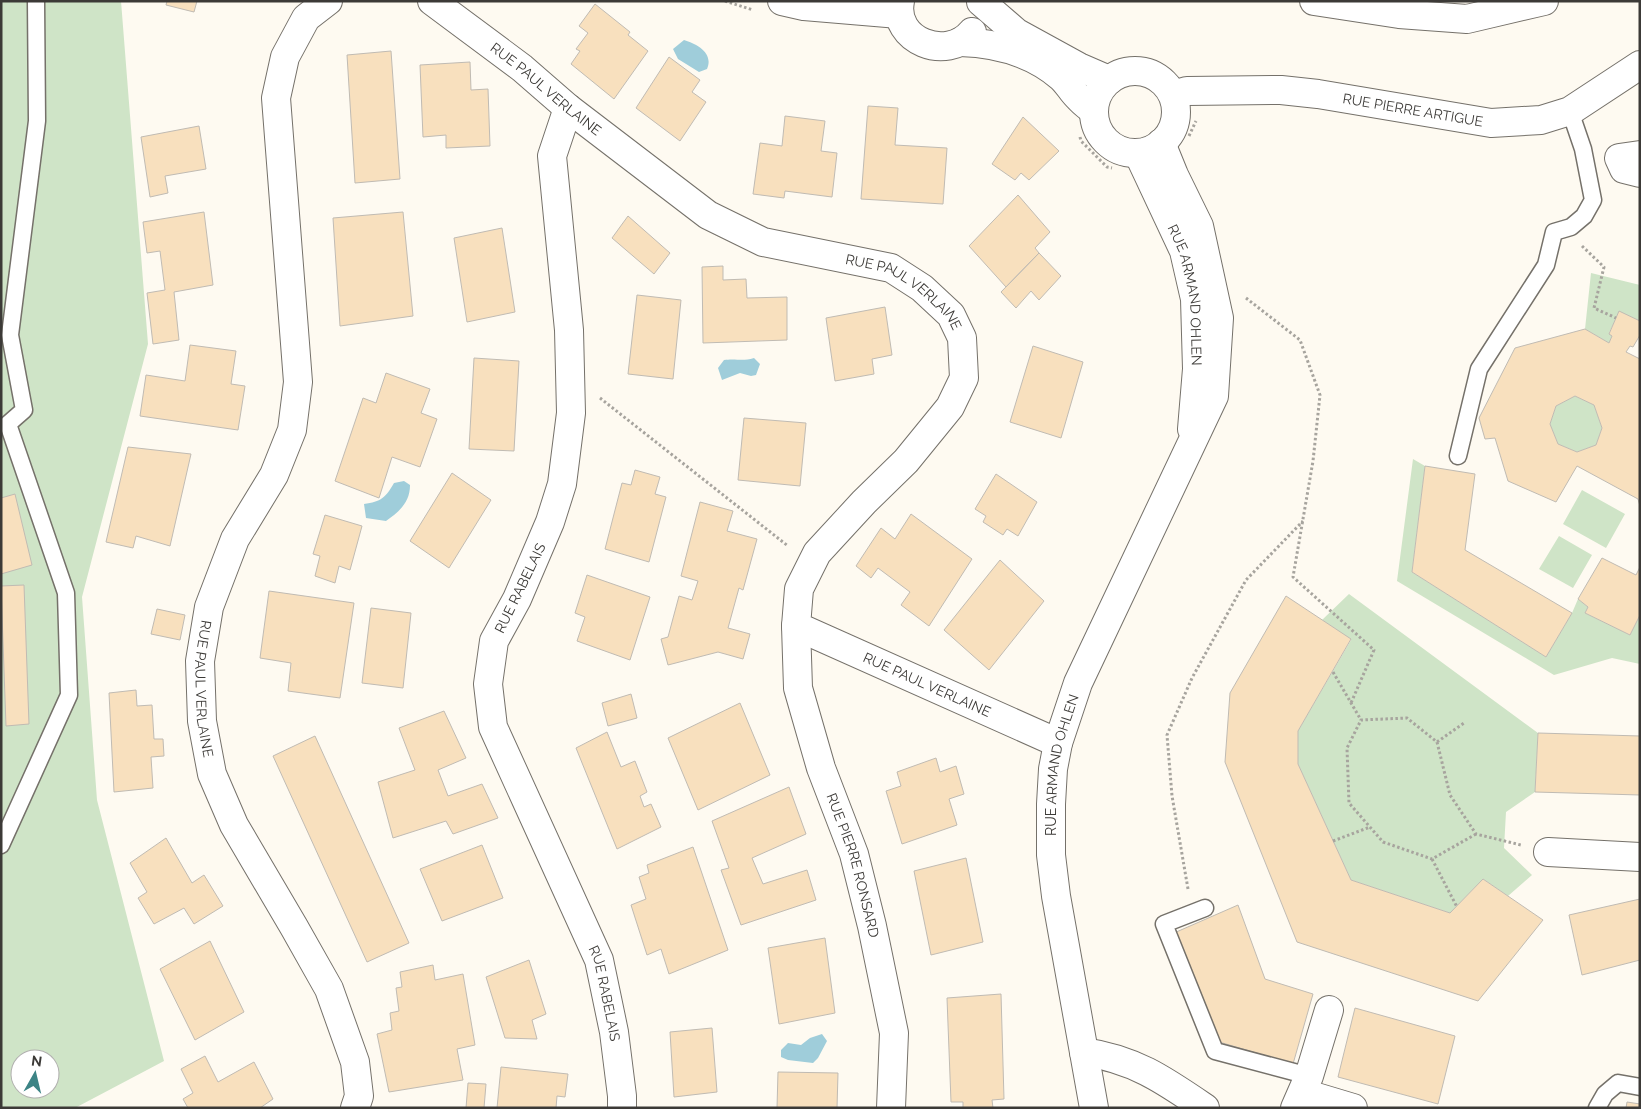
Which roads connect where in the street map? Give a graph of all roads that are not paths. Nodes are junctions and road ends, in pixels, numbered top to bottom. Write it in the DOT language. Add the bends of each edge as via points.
graph roads {
  1 [pos="36,1"];
  2 [pos="328,1"];
  3 [pos="432,1"];
  4 [pos="1314,1"];
  5 [pos="1544,1"];
  6 [pos="981,2"];
  7 [pos="771,7"];
  8 [pos="899,8"];
  9 [pos="960,42"];
  10 [pos="1640,65"];
  11 [pos="1109,80"];
  12 [pos="1173,95"];
  13 [pos="568,108"];
  14 [pos="1094,111"];
  15 [pos="1570,111"];
  16 [pos="1150,148"];
  17 [pos="1640,155"];
  18 [pos="1640,173"];
  19 [pos="1458,456"];
  20 [pos="796,626"];
  21 [pos="1058,743"];
  22 [pos="1,845"];
  23 [pos="1548,852"];
  24 [pos="1640,857"];
  25 [pos="1198,910"];
  26 [pos="1329,1010"];
  27 [pos="1084,1052"];
  28 [pos="1640,1086"];
  29 [pos="1302,1092"];
  30 [pos="355,1108"];
  31 [pos="622,1108"];
  32 [pos="891,1108"];
  33 [pos="1094,1108"];
  34 [pos="1205,1108"];
  35 [pos="1353,1108"];
  36 [pos="1597,1108"];
  1 -- 22 [label="lane" via="37,121 10,335 24,410 8,424 66,593 69,695"];
  2 -- 30 [label="street, RUE PAUL VERLAINE" via="306,18 285,58 276,98 298,382 292,430 274,475 235,539 209,607 200,661 202,722 212,774 234,825 329,989 355,1062 359,1096"];
  3 -- 13 [label="street, RUE PAUL VERLAINE" via="522,68"];
  4 -- 5 [label="street" via="1399,14 1467,19"];
  6 -- 9 [label="street" via="977,26"];
  6 -- 11 [label="street" via="1016,33"];
  7 -- 8 [label="street"];
  8 -- 9 [label="street" via="906,29 924,44 936,47"];
  9 -- 14 [label="street" via="980,42 1034,59 1061,78"];
  10 -- 15 [label="street, RUE PIERRE ARTIGUE"];
  11 -- 12 [label="street" via="1135,70 1149,73 1161,80"];
  11 -- 14 [label="street" via="1101,88"];
  12 -- 15 [label="street, RUE PIERRE ARTIGUE" via="1187,91 1281,90 1491,122 1541,120"];
  12 -- 16 [label="street" via="1174,124 1169,135"];
  13 -- 20 [label="street, RUE PAUL VERLAINE" via="708,215 763,242 891,268 922,288 951,315 962,338 964,378 950,407 906,461 817,553 799,589"];
  13 -- 31 [label="street, RUE RABELAIS" via="552,156 569,330 571,413 562,484 550,522 517,599 494,641 488,684 493,726 599,960 614,1032"];
  14 -- 16 [label="street" via="1102,136 1112,146 1124,151"];
  15 -- 19 [label="lane" via="1584,149 1593,200 1584,216 1571,227 1554,232 1546,265 1479,369"];
  16 -- 21 [label="street, RUE ARMAND OHLEN" via="1184,251 1195,299 1197,369 1190,445 1078,683"];
  17 -- 18 [label="street" via="1619,158 1624,169"];
  20 -- 21 [label="street, RUE PAUL VERLAINE"];
  20 -- 32 [label="street, RUE PIERRE RONSARD" via="798,688 821,768 854,854 894,1033"];
  21 -- 27 [label="street, RUE ARMAND OHLEN" via="1053,769 1051,855"];
  23 -- 24 [label="street"];
  25 -- 29 [label="lane" via="1164,924 1215,1051"];
  26 -- 29 [label="street"];
  27 -- 33 [label="street, RUE ARMAND OHLEN"];
  27 -- 34 [label="street" via="1106,1055 1149,1072"];
  28 -- 36 [label="lane" via="1618,1083 1605,1094"];
  29 -- 35 [label="street"];
}
